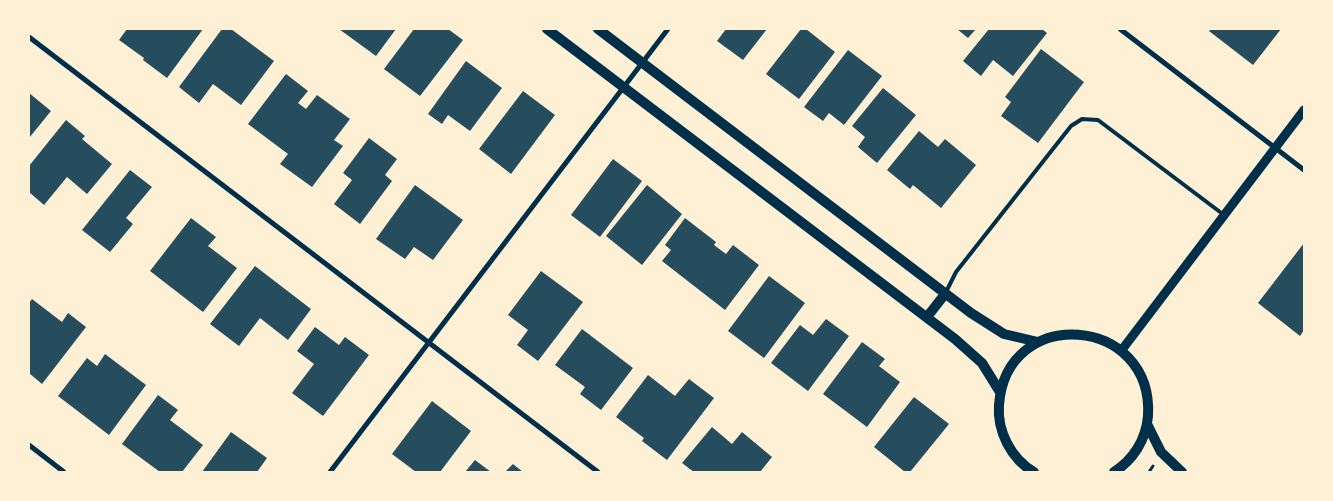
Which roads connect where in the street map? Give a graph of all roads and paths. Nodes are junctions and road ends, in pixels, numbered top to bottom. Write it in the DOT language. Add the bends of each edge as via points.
graph roads {
  1 [pos="547,29"];
  2 [pos="598,29"];
  3 [pos="668,29"];
  4 [pos="1120,29"];
  5 [pos="29,37"];
  6 [pos="643,62"];
  7 [pos="624,87"];
  8 [pos="1304,110"];
  9 [pos="1275,148"];
  10 [pos="1304,170"];
  11 [pos="1224,215"];
  12 [pos="945,294"];
  13 [pos="927,317"];
  14 [pos="1038,342"];
  15 [pos="429,343"];
  16 [pos="1121,351"];
  17 [pos="1000,392"];
  18 [pos="1147,424"];
  19 [pos="29,445"];
  20 [pos="1029,471"];
  21 [pos="64,472"];
  22 [pos="330,472"];
  23 [pos="598,472"];
  24 [pos="1114,472"];
  25 [pos="1182,472"];
  1 -- 7 [label="main road"];
  2 -- 6 [label="main road"];
  3 -- 6 [label="street"];
  4 -- 9 [label="street"];
  5 -- 15 [label="street"];
  6 -- 7 [label="street"];
  6 -- 12 [label="main road"];
  7 -- 13 [label="main road"];
  7 -- 15 [label="street"];
  8 -- 9 [label="street"];
  9 -- 10 [label="street"];
  9 -- 11 [label="street"];
  11 -- 12 [label="lane" via="1098,120 1082,119 1071,126 956,272"];
  11 -- 16 [label="street"];
  12 -- 13 [label="main road"];
  12 -- 14 [label="main road" via="1004,334"];
  13 -- 17 [label="main road" via="982,363"];
  14 -- 16 [label="main road" via="1055,336 1081,334 1106,341"];
  14 -- 17 [label="main road" via="1013,363"];
  15 -- 22 [label="street"];
  15 -- 23 [label="street"];
  16 -- 18 [label="main road" via="1135,366 1144,384 1149,404"];
  17 -- 20 [label="main road" via="998,414 1002,434 1013,454"];
  18 -- 24 [label="main road" via="1133,456"];
  18 -- 25 [label="main road" via="1161,452"];
  19 -- 21 [label="street"];
}
